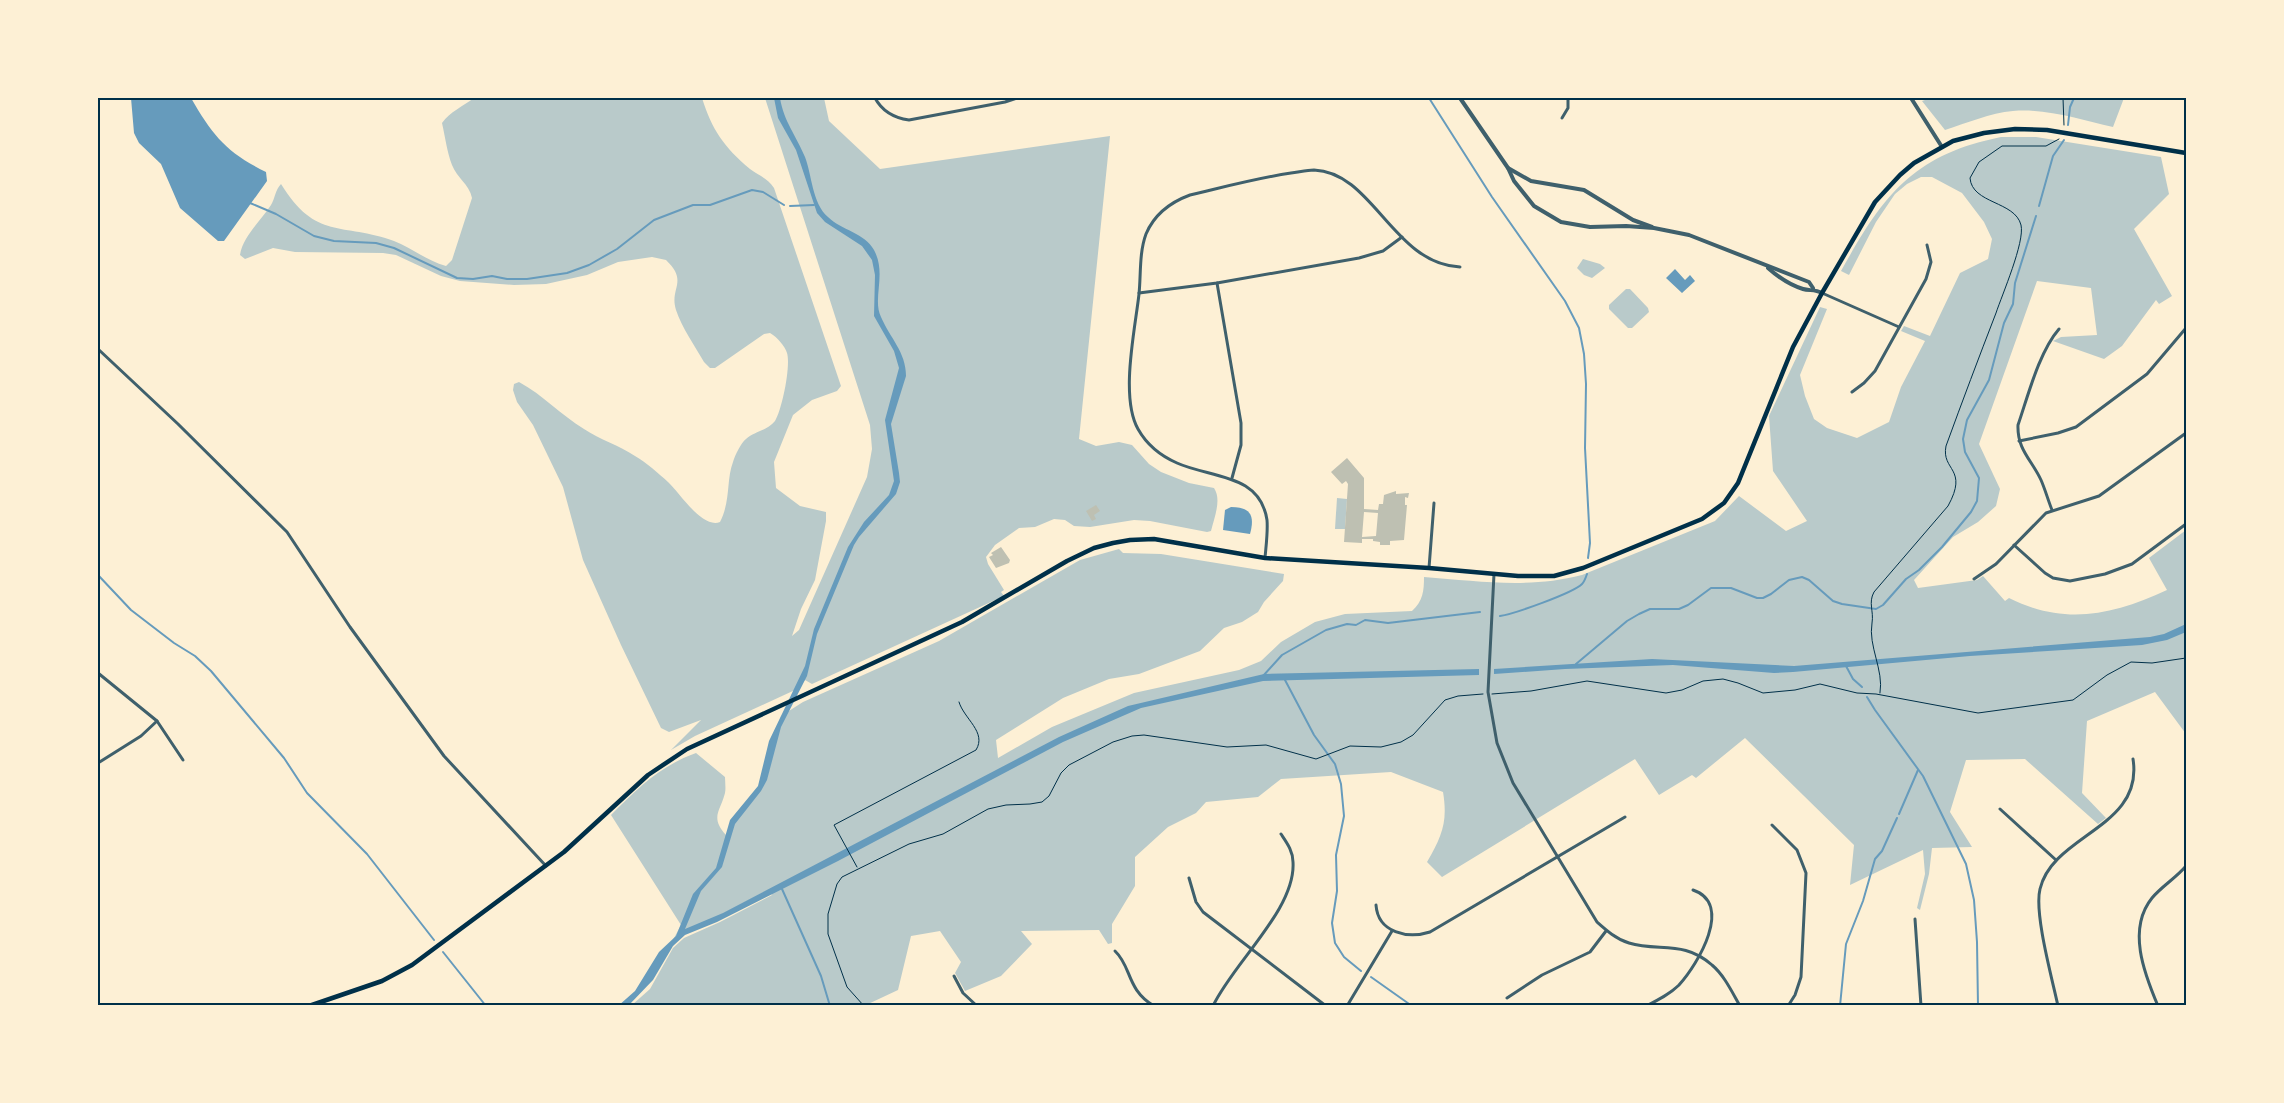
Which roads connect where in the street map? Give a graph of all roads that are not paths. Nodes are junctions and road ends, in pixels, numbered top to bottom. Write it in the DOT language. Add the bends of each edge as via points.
graph roads {
  1 [pos="876,98"];
  2 [pos="1017,98"];
  3 [pos="1460,98"];
  4 [pos="1568,98"];
  5 [pos="1911,98"];
  6 [pos="1562,118"];
  7 [pos="1942,147"];
  8 [pos="2186,153"];
  9 [pos="1508,168"];
  10 [pos="1654,228"];
  11 [pos="1402,238"];
  12 [pos="1927,245"];
  13 [pos="1460,267"];
  14 [pos="1768,268"];
  15 [pos="1217,282"];
  16 [pos="1813,288"];
  17 [pos="1139,293"];
  18 [pos="1822,293"];
  19 [pos="1899,327"];
  20 [pos="2186,328"];
  21 [pos="2059,329"];
  22 [pos="98,349"];
  23 [pos="1852,392"];
  24 [pos="2186,432"];
  25 [pos="2019,440"];
  26 [pos="1232,478"];
  27 [pos="1434,503"];
  28 [pos="2052,510"];
  29 [pos="2186,524"];
  30 [pos="2014,544"];
  31 [pos="1265,558"];
  32 [pos="1428,568"];
  33 [pos="1494,574"];
  34 [pos="1974,580"];
  35 [pos="98,673"];
  36 [pos="157,720"];
  37 [pos="2133,758"];
  38 [pos="183,760"];
  39 [pos="98,763"];
  40 [pos="2000,809"];
  41 [pos="1625,817"];
  42 [pos="1772,825"];
  43 [pos="1281,834"];
  44 [pos="1557,857"];
  45 [pos="2056,860"];
  46 [pos="546,866"];
  47 [pos="2186,866"];
  48 [pos="1188,878"];
  49 [pos="1693,890"];
  50 [pos="1376,905"];
  51 [pos="1915,919"];
  52 [pos="1606,930"];
  53 [pos="1392,931"];
  54 [pos="1251,949"];
  55 [pos="1115,951"];
  56 [pos="1698,955"];
  57 [pos="954,976"];
  58 [pos="1507,998"];
  59 [pos="310,1006"];
  60 [pos="977,1006"];
  61 [pos="1154,1006"];
  62 [pos="1213,1006"];
  63 [pos="1326,1006"];
  64 [pos="1347,1006"];
  65 [pos="1646,1006"];
  66 [pos="1740,1006"];
  67 [pos="1788,1006"];
  68 [pos="1921,1006"];
  69 [pos="2058,1006"];
  70 [pos="2158,1006"];
  1 -- 2 [label="street" via="889,113 910,120"];
  3 -- 9 [label="street"];
  4 -- 6 [label="street" via="1568,108"];
  5 -- 7 [label="street"];
  7 -- 8 [label="main road" via="1984,133 2031,129"];
  7 -- 18 [label="main road" via="1900,175 1875,202"];
  9 -- 10 [label="street" via="1531,181 1584,190 1633,220"];
  9 -- 10 [label="street" via="1534,206 1561,222 1590,227"];
  10 -- 14 [label="street" via="1698,238"];
  11 -- 13 [label="street" via="1427,258 1449,267"];
  11 -- 15 [label="street" via="1373,255"];
  11 -- 17 [label="street" via="1356,188 1341,178 1314,170 1275,175 1190,195 1165,209 1146,235"];
  12 -- 19 [label="street" via="1931,256 1928,273"];
  14 -- 16 [label="street" via="1809,282"];
  14 -- 16 [label="street" via="1804,290"];
  15 -- 17 [label="street"];
  15 -- 26 [label="street" via="1242,423 1241,445"];
  16 -- 18 [label="street"];
  17 -- 26 [label="street" via="1129,386 1137,428 1149,445 1178,464"];
  18 -- 19 [label="street"];
  18 -- 33 [label="main road" via="1785,365 1738,483 1718,509 1692,523 1573,571 1549,576"];
  19 -- 23 [label="street" via="1871,376"];
  20 -- 25 [label="street" via="2147,374 2076,427"];
  21 -- 25 [label="street" via="2044,354 2022,414 2018,426"];
  22 -- 46 [label="street" via="287,532 350,628 444,756"];
  24 -- 28 [label="street" via="2099,496"];
  25 -- 28 [label="street"];
  26 -- 31 [label="street" via="1249,489 1263,509 1267,526"];
  27 -- 32 [label="street"];
  28 -- 30 [label="street" via="2038,518"];
  29 -- 30 [label="street" via="2132,564 2079,580 2053,578"];
  30 -- 34 [label="street" via="1996,564"];
  31 -- 32 [label="main road"];
  31 -- 46 [label="main road" via="1154,540 1130,540 1101,546 1067,561 970,618 701,742 666,762"];
  32 -- 33 [label="main road"];
  33 -- 44 [label="street" via="1488,694 1492,726 1503,762"];
  35 -- 36 [label="street"];
  36 -- 38 [label="street"];
  36 -- 39 [label="street" via="142,736"];
  37 -- 45 [label="street" via="2135,775 2125,799 2098,828"];
  40 -- 45 [label="street"];
  41 -- 44 [label="street"];
  42 -- 67 [label="street" via="1796,850 1806,873 1801,977"];
  43 -- 54 [label="street" via="1294,863 1291,880 1277,912"];
  44 -- 52 [label="street" via="1593,916"];
  44 -- 53 [label="street" via="1430,932 1412,936"];
  45 -- 69 [label="street" via="2042,881 2039,906"];
  46 -- 59 [label="main road" via="398,973"];
  47 -- 70 [label="street" via="2152,898 2139,924 2140,948"];
  48 -- 54 [label="street" via="1203,912"];
  49 -- 56 [label="street" via="1705,896 1712,914 1709,935"];
  50 -- 53 [label="street" via="1380,919"];
  51 -- 68 [label="street"];
  52 -- 56 [label="street" via="1631,943 1674,947"];
  52 -- 58 [label="street" via="1590,952 1535,979"];
  53 -- 64 [label="street"];
  54 -- 62 [label="street" via="1226,981"];
  54 -- 63 [label="street"];
  55 -- 61 [label="street" via="1136,990"];
  56 -- 65 [label="street" via="1678,986"];
  56 -- 66 [label="street" via="1717,970"];
  57 -- 60 [label="street" via="963,993"];
}
